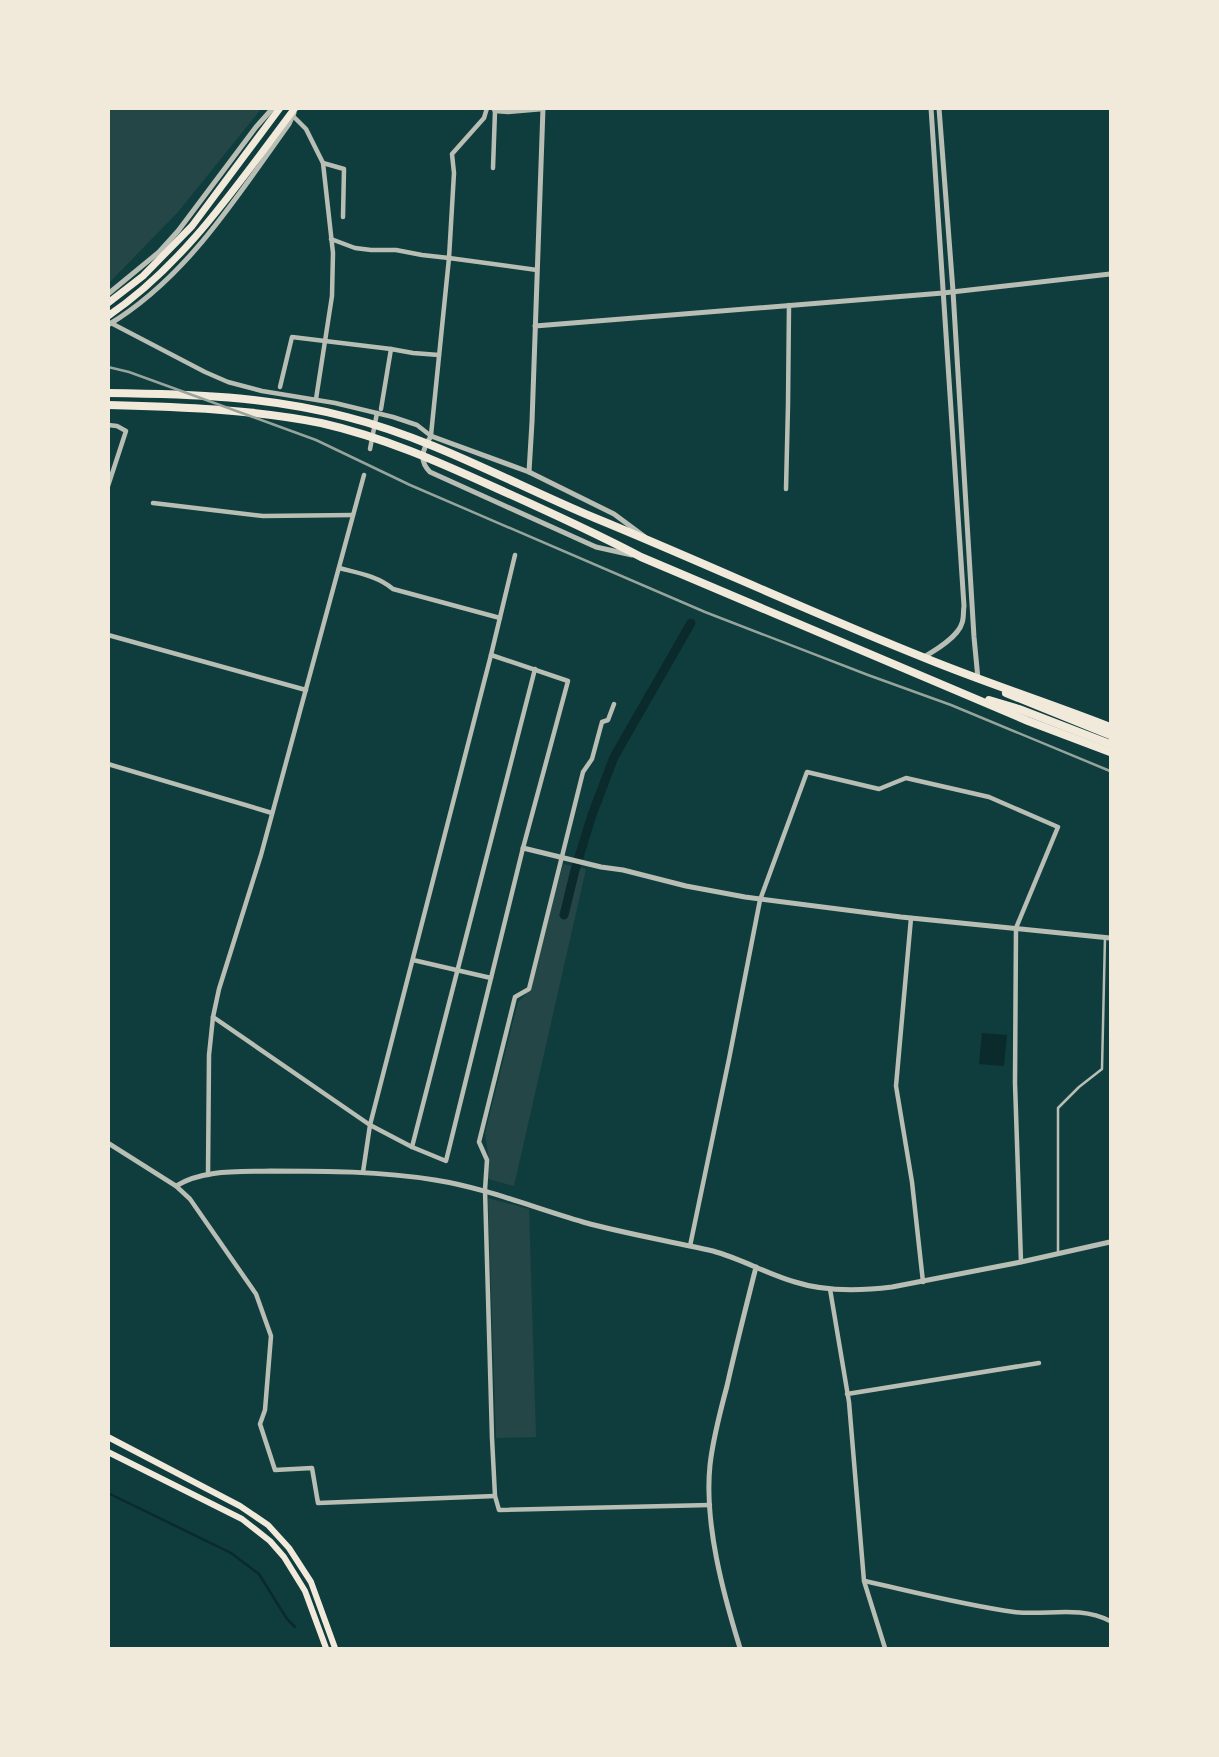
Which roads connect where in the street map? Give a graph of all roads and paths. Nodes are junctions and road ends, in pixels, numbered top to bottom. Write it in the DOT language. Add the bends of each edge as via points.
graph roads {
  1 [pos="273,108"];
  2 [pos="280,108"];
  3 [pos="487,108"];
  4 [pos="931,108"];
  5 [pos="939,108"];
  6 [pos="543,109"];
  7 [pos="494,110"];
  8 [pos="295,111"];
  9 [pos="323,163"];
  10 [pos="493,168"];
  11 [pos="343,217"];
  12 [pos="938,218"];
  13 [pos="947,218"];
  14 [pos="331,239"];
  15 [pos="449,258"];
  16 [pos="537,270"];
  17 [pos="1111,274"];
  18 [pos="953,291"];
  19 [pos="943,293"];
  20 [pos="108,294"];
  21 [pos="108,303"];
  22 [pos="789,305"];
  23 [pos="109,321"];
  24 [pos="535,327"];
  25 [pos="325,341"];
  26 [pos="391,348"];
  27 [pos="439,355"];
  28 [pos="280,387"];
  29 [pos="108,393"];
  30 [pos="316,400"];
  31 [pos="108,405"];
  32 [pos="379,411"];
  33 [pos="108,425"];
  34 [pos="431,436"];
  35 [pos="370,449"];
  36 [pos="528,472"];
  37 [pos="364,475"];
  38 [pos="108,486"];
  39 [pos="786,489"];
  40 [pos="153,503"];
  41 [pos="354,515"];
  42 [pos="647,539"];
  43 [pos="515,555"];
  44 [pos="641,557"];
  45 [pos="339,568"];
  46 [pos="500,618"];
  47 [pos="108,635"];
  48 [pos="491,655"];
  49 [pos="923,658"];
  50 [pos="535,670"];
  51 [pos="978,679"];
  52 [pos="306,690"];
  53 [pos="966,694"];
  54 [pos="614,704"];
  55 [pos="1111,727"];
  56 [pos="1111,736"];
  57 [pos="1111,744"];
  58 [pos="1111,752"];
  59 [pos="108,764"];
  60 [pos="272,813"];
  61 [pos="523,848"];
  62 [pos="561,857"];
  63 [pos="760,900"];
  64 [pos="911,918"];
  65 [pos="1016,928"];
  66 [pos="1108,937"];
  67 [pos="413,960"];
  68 [pos="457,970"];
  69 [pos="491,978"];
  70 [pos="213,1017"];
  71 [pos="370,1125"];
  72 [pos="108,1143"];
  73 [pos="412,1147"];
  74 [pos="363,1172"];
  75 [pos="208,1175"];
  76 [pos="176,1186"];
  77 [pos="485,1190"];
  78 [pos="1111,1242"];
  79 [pos="690,1245"];
  80 [pos="1058,1253"];
  81 [pos="1021,1262"];
  82 [pos="755,1267"];
  83 [pos="923,1282"];
  84 [pos="830,1289"];
  85 [pos="1039,1363"];
  86 [pos="847,1394"];
  87 [pos="108,1437"];
  88 [pos="108,1452"];
  89 [pos="495,1496"];
  90 [pos="710,1506"];
  91 [pos="864,1581"];
  92 [pos="1111,1621"];
  93 [pos="326,1648"];
  94 [pos="335,1648"];
  95 [pos="740,1648"];
  96 [pos="885,1648"];
  1 -- 20 [label="street" via="178,231"];
  2 -- 21 [label="main road" via="183,236"];
  3 -- 15 [label="street" via="484,118 453,154"];
  4 -- 12 [label="street"];
  5 -- 13 [label="street"];
  6 -- 7 [label="street"];
  6 -- 16 [label="street"];
  7 -- 10 [label="street"];
  8 -- 9 [label="street"];
  8 -- 23 [label="main road" via="182,252"];
  9 -- 11 [label="street" via="344,169"];
  9 -- 14 [label="street"];
  12 -- 13 [label="street"];
  12 -- 19 [label="street"];
  13 -- 18 [label="street"];
  14 -- 15 [label="street" via="355,248"];
  14 -- 25 [label="street" via="332,296"];
  15 -- 16 [label="street"];
  15 -- 27 [label="street"];
  16 -- 24 [label="street"];
  17 -- 18 [label="street"];
  18 -- 19 [label="street"];
  18 -- 51 [label="street"];
  19 -- 22 [label="street"];
  19 -- 49 [label="street" via="963,614 959,629"];
  22 -- 24 [label="street"];
  22 -- 39 [label="street"];
  23 -- 30 [label="street" via="219,379"];
  24 -- 36 [label="street"];
  25 -- 26 [label="street"];
  25 -- 28 [label="street" via="292,337"];
  25 -- 30 [label="street"];
  26 -- 27 [label="street"];
  26 -- 32 [label="street"];
  27 -- 34 [label="street"];
  29 -- 42 [label="highway" via="228,396 325,411 396,431"];
  30 -- 32 [label="street"];
  31 -- 44 [label="highway" via="268,414 381,440 594,532"];
  32 -- 34 [label="street" via="417,425"];
  32 -- 35 [label="street"];
  33 -- 38 [label="street" via="126,431"];
  34 -- 36 [label="street"];
  34 -- 44 [label="street" via="422,453 430,472 596,547"];
  36 -- 42 [label="street" via="614,514"];
  37 -- 41 [label="street"];
  40 -- 41 [label="street" via="263,516"];
  41 -- 45 [label="street"];
  42 -- 49 [label="highway"];
  43 -- 46 [label="street"];
  44 -- 53 [label="highway"];
  45 -- 46 [label="street" via="376,578 393,589"];
  45 -- 52 [label="street"];
  46 -- 48 [label="street"];
  47 -- 52 [label="street"];
  48 -- 50 [label="street"];
  48 -- 67 [label="street"];
  49 -- 51 [label="highway"];
  50 -- 61 [label="street" via="568,681"];
  50 -- 68 [label="street"];
  51 -- 55 [label="highway"];
  51 -- 56 [label="highway"];
  52 -- 60 [label="street"];
  53 -- 57 [label="highway"];
  53 -- 58 [label="highway"];
  54 -- 62 [label="street" via="583,772"];
  59 -- 60 [label="street"];
  60 -- 70 [label="street"];
  61 -- 62 [label="street"];
  61 -- 69 [label="street"];
  62 -- 63 [label="street"];
  62 -- 77 [label="street" via="529,989 515,997 479,1142 487,1160"];
  63 -- 64 [label="street"];
  63 -- 65 [label="street" via="807,772 879,789 906,778 989,797 1058,827"];
  63 -- 79 [label="street"];
  64 -- 65 [label="street"];
  64 -- 83 [label="street" via="896,1086"];
  65 -- 66 [label="street"];
  65 -- 81 [label="street"];
  66 -- 80 [label="lane" via="1102,1069 1059,1108"];
  67 -- 68 [label="street"];
  67 -- 71 [label="street"];
  68 -- 69 [label="street"];
  68 -- 73 [label="street"];
  69 -- 73 [label="street" via="446,1161"];
  70 -- 71 [label="street"];
  70 -- 75 [label="street"];
  71 -- 73 [label="street"];
  71 -- 74 [label="street"];
  72 -- 76 [label="street"];
  74 -- 75 [label="street"];
  74 -- 77 [label="street"];
  75 -- 76 [label="street"];
  76 -- 89 [label="street" via="190,1199 256,1294 271,1336 260,1424 275,1470 312,1468 318,1503"];
  77 -- 79 [label="street" via="587,1223"];
  77 -- 89 [label="street"];
  78 -- 80 [label="street"];
  79 -- 82 [label="street"];
  80 -- 81 [label="street"];
  81 -- 83 [label="street"];
  82 -- 84 [label="street" via="797,1283"];
  82 -- 90 [label="street" via="716,1429"];
  83 -- 84 [label="street"];
  84 -- 86 [label="street"];
  85 -- 86 [label="street"];
  86 -- 91 [label="street"];
  87 -- 94 [label="main road" via="268,1525 311,1583"];
  88 -- 93 [label="main road" via="242,1519 270,1542 305,1591"];
  89 -- 90 [label="street" via="499,1510"];
  90 -- 95 [label="street" via="718,1562"];
  91 -- 92 [label="street" via="1017,1612 1065,1611"];
  91 -- 96 [label="street"];
}
